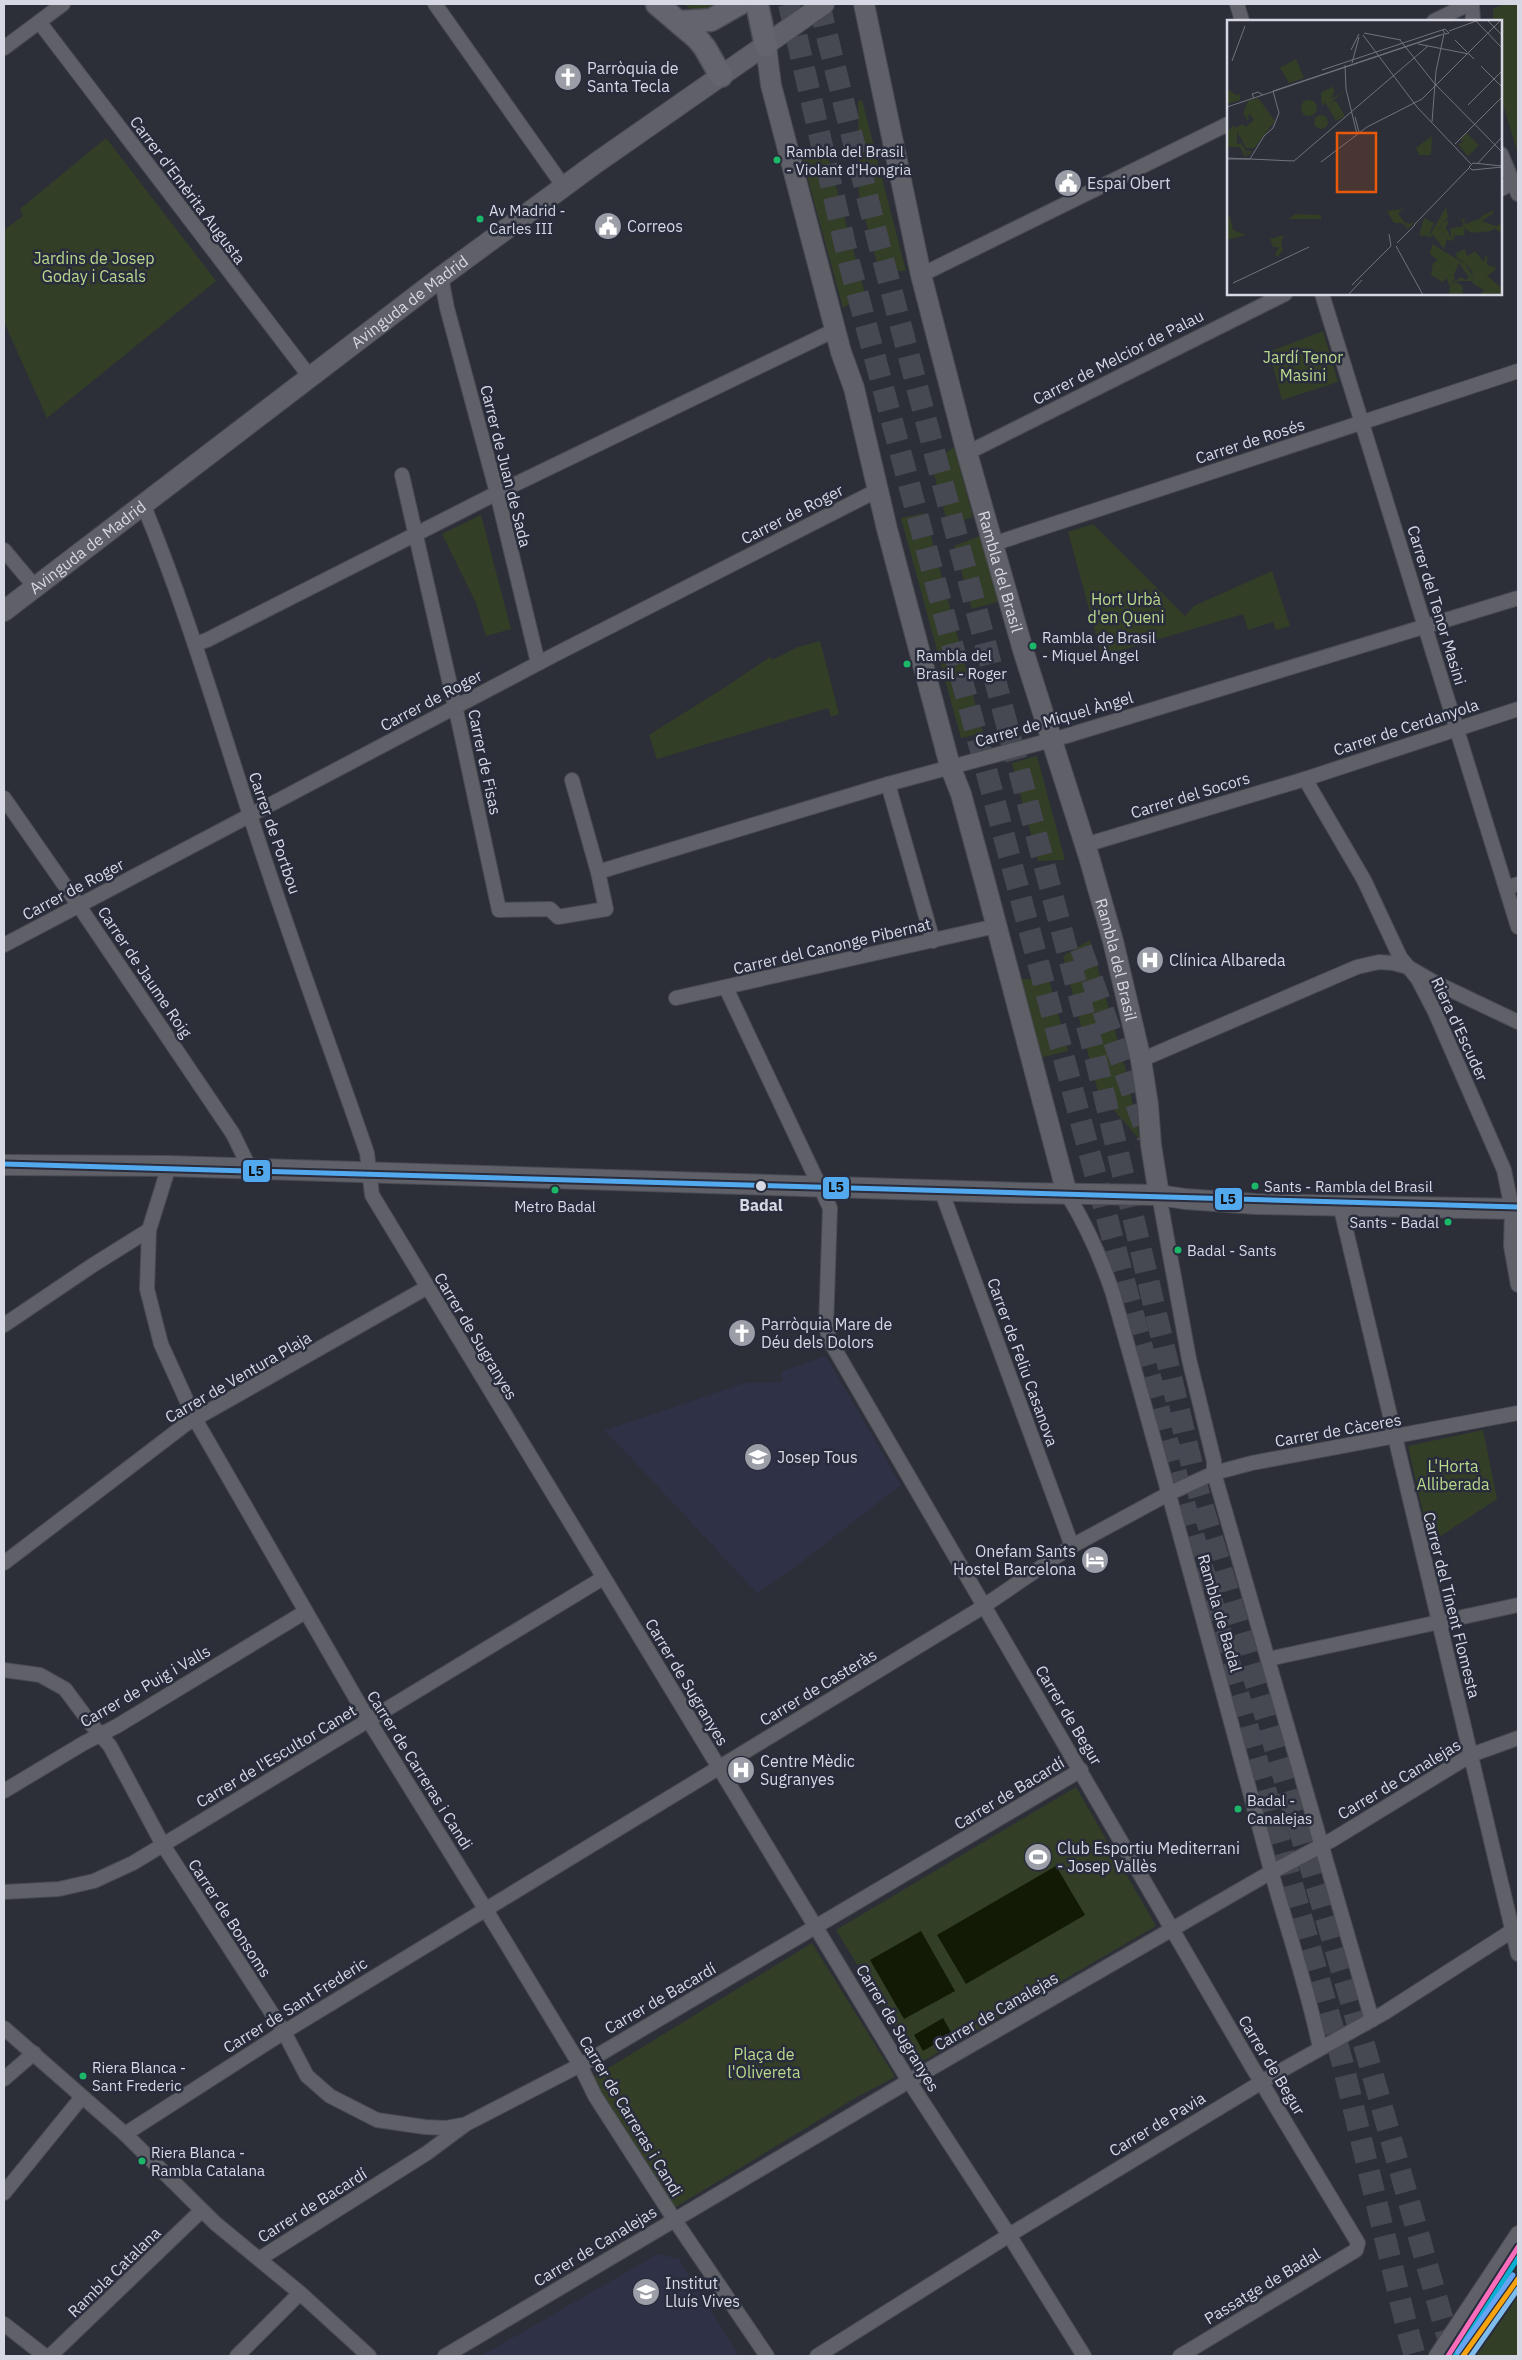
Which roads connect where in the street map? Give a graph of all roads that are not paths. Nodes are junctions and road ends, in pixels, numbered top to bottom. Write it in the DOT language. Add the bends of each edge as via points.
graph roads {
  1 [pos="63,4"];
  2 [pos="435,4"];
  3 [pos="657,4"];
  4 [pos="739,4"];
  5 [pos="758,4"];
  6 [pos="824,4"];
  7 [pos="864,4"];
  8 [pos="1237,4"];
  9 [pos="1471,4"];
  10 [pos="1242,20"];
  11 [pos="1436,20"];
  12 [pos="1473,20"];
  13 [pos="680,22"];
  14 [pos="40,23"];
  15 [pos="766,46"];
  16 [pos="4,48"];
  17 [pos="721,76"];
  18 [pos="1227,124"];
  19 [pos="1502,158"];
  20 [pos="564,187"];
  21 [pos="1510,188"];
  22 [pos="921,276"];
  23 [pos="441,277"];
  24 [pos="1283,295"];
  25 [pos="1322,295"];
  26 [pos="835,330"];
  27 [pos="1518,371"];
  28 [pos="310,377"];
  29 [pos="1362,422"];
  30 [pos="967,453"];
  31 [pos="402,475"];
  32 [pos="878,490"];
  33 [pos="497,493"];
  34 [pos="143,504"];
  35 [pos="415,534"];
  36 [pos="992,544"];
  37 [pos="4,550"];
  38 [pos="35,588"];
  39 [pos="1518,598"];
  40 [pos="4,611"];
  41 [pos="1425,627"];
  42 [pos="195,644"];
  43 [pos="538,663"];
  44 [pos="455,706"];
  45 [pos="1518,709"];
  46 [pos="1457,728"];
  47 [pos="1050,740"];
  48 [pos="950,766"];
  49 [pos="1306,779"];
  50 [pos="572,780"];
  51 [pos="888,784"];
  52 [pos="4,798"];
  53 [pos="250,816"];
  54 [pos="1085,845"];
  55 [pos="598,872"];
  56 [pos="1512,886"];
  57 [pos="80,906"];
  58 [pos="996,926"];
  59 [pos="1518,927"];
  60 [pos="933,941"];
  61 [pos="4,944"];
  62 [pos="1408,967"];
  63 [pos="726,988"];
  64 [pos="676,998"];
  65 [pos="1518,1022"];
  66 [pos="1141,1060"];
  67 [pos="4,1165"];
  68 [pos="169,1166"];
  69 [pos="250,1169"];
  70 [pos="371,1173"];
  71 [pos="819,1185"];
  72 [pos="941,1190"];
  73 [pos="1067,1194"];
  74 [pos="1159,1195"];
  75 [pos="1340,1205"];
  76 [pos="1515,1209"];
  77 [pos="149,1230"];
  78 [pos="1518,1285"];
  79 [pos="426,1288"];
  80 [pos="4,1325"];
  81 [pos="1518,1413"];
  82 [pos="196,1419"];
  83 [pos="1394,1438"];
  84 [pos="1214,1473"];
  85 [pos="1168,1494"];
  86 [pos="1072,1546"];
  87 [pos="4,1563"];
  88 [pos="603,1578"];
  89 [pos="1518,1605"];
  90 [pos="984,1606"];
  91 [pos="305,1612"];
  92 [pos="1438,1622"];
  93 [pos="1268,1659"];
  94 [pos="4,1670"];
  95 [pos="369,1721"];
  96 [pos="100,1735"];
  97 [pos="1518,1738"];
  98 [pos="1471,1756"];
  99 [pos="719,1768"];
  100 [pos="1081,1770"];
  101 [pos="4,1791"];
  102 [pos="1323,1844"];
  103 [pos="163,1845"];
  104 [pos="1271,1872"];
  105 [pos="4,1892"];
  106 [pos="486,1910"];
  107 [pos="816,1927"];
  108 [pos="1172,1928"];
  109 [pos="1515,1929"];
  110 [pos="1518,1954"];
  111 [pos="1372,2020"];
  112 [pos="4,2028"];
  113 [pos="284,2032"];
  114 [pos="1320,2048"];
  115 [pos="34,2053"];
  116 [pos="580,2065"];
  117 [pos="4,2079"];
  118 [pos="909,2081"];
  119 [pos="1261,2083"];
  120 [pos="82,2097"];
  121 [pos="466,2124"];
  122 [pos="125,2134"];
  123 [pos="4,2193"];
  124 [pos="202,2211"];
  125 [pos="674,2219"];
  126 [pos="1518,2233"];
  127 [pos="1010,2235"];
  128 [pos="1358,2244"];
  129 [pos="259,2259"];
  130 [pos="300,2293"];
  131 [pos="4,2324"];
  132 [pos="45,2356"];
  133 [pos="50,2356"];
  134 [pos="237,2356"];
  135 [pos="369,2356"];
  136 [pos="445,2356"];
  137 [pos="767,2356"];
  138 [pos="817,2356"];
  139 [pos="1084,2356"];
  140 [pos="1180,2356"];
  141 [pos="1436,2356"];
  1 -- 14 [label="street"];
  2 -- 20 [label="street"];
  3 -- 13 [label="main road"];
  4 -- 13 [label="main road" via="711,20"];
  5 -- 15 [label="main road"];
  6 -- 15 [label="street, Avinguda de Madrid"];
  7 -- 22 [label="street, Rambla del Brasil"];
  8 -- 10 [label="street"];
  9 -- 11 [label="street"];
  9 -- 12 [label="street"];
  13 -- 17 [label="main road" via="705,48"];
  14 -- 16 [label="street"];
  14 -- 28 [label="street, Carrer d'Emèrita Augusta"];
  15 -- 17 [label="street, Avinguda de Madrid"];
  15 -- 26 [label="street" via="771,85"];
  17 -- 20 [label="street, Avinguda de Madrid"];
  18 -- 22 [label="street"];
  19 -- 21 [label="street"];
  20 -- 23 [label="street, Avinguda de Madrid"];
  22 -- 30 [label="street, Rambla del Brasil"];
  23 -- 28 [label="street, Avinguda de Madrid"];
  23 -- 33 [label="street, Carrer de Juan de Sada" via="446,308"];
  24 -- 30 [label="street, Carrer de Melcior de Palau"];
  25 -- 29 [label="street, Carrer del Tenor Masini"];
  26 -- 32 [label="street" via="854,388"];
  26 -- 33 [label="street"];
  27 -- 29 [label="street, Carrer de Rosés"];
  28 -- 34 [label="street, Avinguda de Madrid"];
  29 -- 36 [label="street, Carrer de Rosés"];
  29 -- 41 [label="street, Carrer del Tenor Masini"];
  30 -- 36 [label="street, Rambla del Brasil"];
  31 -- 35 [label="street, Carrer de Fisas"];
  32 -- 43 [label="street, Carrer de Roger"];
  32 -- 48 [label="street"];
  33 -- 35 [label="street"];
  33 -- 43 [label="street, Carrer de Juan de Sada"];
  34 -- 38 [label="street, Avinguda de Madrid"];
  34 -- 42 [label="street, Carrer de Portbou"];
  35 -- 42 [label="street"];
  35 -- 44 [label="street, Carrer de Fisas"];
  36 -- 47 [label="street, Rambla del Brasil"];
  37 -- 38 [label="street"];
  38 -- 40 [label="street, Avinguda de Madrid"];
  39 -- 41 [label="street, Carrer de Miquel Àngel"];
  41 -- 46 [label="street, Carrer del Tenor Masini"];
  41 -- 47 [label="street, Carrer de Miquel Àngel"];
  42 -- 53 [label="street, Carrer de Portbou"];
  43 -- 44 [label="street, Carrer de Roger"];
  44 -- 53 [label="street, Carrer de Roger"];
  44 -- 55 [label="street, Carrer de Fisas" via="499,910 550,909 558,916 606,909"];
  45 -- 46 [label="street, Carrer de Cerdanyola"];
  46 -- 49 [label="street, Carrer de Cerdanyola"];
  46 -- 56 [label="street, Carrer del Tenor Masini"];
  47 -- 48 [label="street, Carrer de Miquel Àngel"];
  47 -- 54 [label="street, Rambla del Brasil"];
  48 -- 51 [label="street, Carrer de Miquel Àngel"];
  48 -- 58 [label="street" via="961,794"];
  49 -- 54 [label="street, Carrer del Socors"];
  49 -- 62 [label="street, Riera d'Escuder" via="1364,880 1400,957"];
  50 -- 55 [label="street"];
  51 -- 55 [label="street, Carrer de Miquel Àngel"];
  51 -- 60 [label="street"];
  52 -- 57 [label="street, Carrer de Jaume Roig"];
  53 -- 57 [label="street, Carrer de Roger"];
  53 -- 70 [label="street, Carrer de Portbou" via="367,1153"];
  54 -- 66 [label="street, Rambla del Brasil" via="1113,941"];
  56 -- 59 [label="street, Carrer del Tenor Masini"];
  57 -- 61 [label="street, Carrer de Roger"];
  57 -- 69 [label="street, Carrer de Jaume Roig" via="233,1134"];
  58 -- 60 [label="street, Carrer del Canonge Pibernat"];
  58 -- 73 [label="street"];
  60 -- 63 [label="street, Carrer del Canonge Pibernat"];
  62 -- 65 [label="street"];
  62 -- 66 [label="street" via="1368,963"];
  62 -- 76 [label="street, Riera d'Escuder" via="1435,1012 1504,1170"];
  63 -- 64 [label="street, Carrer del Canonge Pibernat"];
  63 -- 71 [label="street, Carrer de Begur"];
  66 -- 74 [label="street, Rambla del Brasil"];
  67 -- 68 [label="street"];
  68 -- 69 [label="street"];
  68 -- 77 [label="street, Carrer de Carreras i Candi"];
  69 -- 70 [label="street"];
  70 -- 71 [label="street"];
  70 -- 79 [label="street, Carrer de Sugranyes" via="372,1195"];
  71 -- 72 [label="street"];
  71 -- 90 [label="street, Carrer de Begur" via="830,1208 827,1334"];
  72 -- 73 [label="street"];
  72 -- 86 [label="street, Carrer de Feliu Casanova"];
  73 -- 74 [label="street"];
  73 -- 85 [label="street, Rambla de Badal" via="1100,1254"];
  74 -- 75 [label="street" via="1256,1204"];
  74 -- 84 [label="street, Rambla de Badal" via="1188,1358 1214,1460"];
  75 -- 76 [label="street"];
  75 -- 83 [label="street, Carrer del Tinent Flomesta"];
  76 -- 78 [label="street, Riera d'Escuder" via="1511,1246"];
  77 -- 80 [label="street"];
  77 -- 82 [label="street, Carrer de Carreras i Candi" via="147,1289 161,1344"];
  79 -- 82 [label="street, Carrer de Ventura Plaja"];
  79 -- 88 [label="street, Carrer de Sugranyes"];
  81 -- 83 [label="street, Carrer de Càceres"];
  82 -- 87 [label="street, Carrer de Ventura Plaja"];
  82 -- 91 [label="street, Carrer de Carreras i Candi"];
  83 -- 84 [label="street, Carrer de Càceres" via="1252,1463"];
  83 -- 92 [label="street, Carrer del Tinent Flomesta"];
  84 -- 85 [label="street, Carrer de Càceres"];
  84 -- 93 [label="street, Rambla de Badal"];
  85 -- 86 [label="street, Carrer de Casteràs"];
  85 -- 104 [label="street, Rambla de Badal"];
  86 -- 90 [label="street, Carrer de Casteràs"];
  88 -- 95 [label="street, Carrer de l'Escultor Canet"];
  88 -- 99 [label="street, Carrer de Sugranyes"];
  89 -- 92 [label="street"];
  90 -- 99 [label="street, Carrer de Casteràs"];
  90 -- 100 [label="street, Carrer de Begur"];
  91 -- 95 [label="street, Carrer de Carreras i Candi"];
  91 -- 96 [label="street, Carrer de Puig i Valls"];
  92 -- 93 [label="street"];
  92 -- 98 [label="street, Carrer del Tinent Flomesta"];
  93 -- 102 [label="street, Rambla de Badal"];
  94 -- 96 [label="street, Carrer de Bonsoms" via="40,1675 65,1689"];
  95 -- 103 [label="street, Carrer de l'Escultor Canet"];
  95 -- 106 [label="street, Carrer de Carreras i Candi"];
  96 -- 101 [label="street, Carrer de Puig i Valls"];
  96 -- 103 [label="street, Carrer de Bonsoms" via="110,1746"];
  97 -- 98 [label="street, Carrer de Canalejas"];
  98 -- 102 [label="street, Carrer de Canalejas"];
  98 -- 109 [label="street, Carrer del Tinent Flomesta"];
  99 -- 106 [label="street, Carrer de Casteràs"];
  99 -- 107 [label="street, Carrer de Sugranyes"];
  100 -- 107 [label="street, Carrer de Bacardí"];
  100 -- 108 [label="street, Carrer de Begur"];
  102 -- 104 [label="street, Carrer de Canalejas"];
  102 -- 111 [label="street, Rambla de Badal"];
  103 -- 105 [label="street, Carrer de l'Escultor Canet" via="94,1881 59,1889"];
  103 -- 113 [label="street, Carrer de Bonsoms"];
  104 -- 108 [label="street, Carrer de Canalejas"];
  104 -- 114 [label="street, Rambla de Badal"];
  106 -- 113 [label="street, Carrer de Sant Frederic"];
  106 -- 116 [label="street, Carrer de Carreras i Candi"];
  107 -- 116 [label="street, Carrer de Bacardí"];
  107 -- 118 [label="street, Carrer de Sugranyes"];
  108 -- 118 [label="street, Carrer de Canalejas"];
  108 -- 119 [label="street, Carrer de Begur"];
  109 -- 110 [label="street, Carrer del Tinent Flomesta"];
  109 -- 111 [label="street, Carrer de Pavia"];
  111 -- 114 [label="street, Carrer de Pavia"];
  112 -- 115 [label="street"];
  113 -- 121 [label="street, Carrer de Bonsoms" via="307,2076 349,2107 377,2120 400,2125 446,2128"];
  113 -- 122 [label="street, Carrer de Sant Frederic"];
  114 -- 119 [label="street, Carrer de Pavia"];
  115 -- 117 [label="street"];
  115 -- 120 [label="street"];
  116 -- 121 [label="street, Carrer de Bacardí"];
  116 -- 125 [label="street, Carrer de Carreras i Candi" via="595,2096"];
  118 -- 125 [label="street, Carrer de Canalejas"];
  118 -- 127 [label="street, Carrer de Sugranyes"];
  119 -- 127 [label="street, Carrer de Pavia"];
  119 -- 128 [label="street, Carrer de Begur"];
  120 -- 122 [label="street"];
  120 -- 123 [label="street"];
  121 -- 129 [label="street, Carrer de Bacardí" via="427,2153"];
  122 -- 124 [label="street"];
  124 -- 129 [label="street"];
  124 -- 133 [label="street, Rambla Catalana"];
  125 -- 136 [label="street, Carrer de Canalejas"];
  125 -- 137 [label="street, Carrer de Carreras i Candi"];
  126 -- 141 [label="street"];
  127 -- 138 [label="street, Carrer de Pavia"];
  127 -- 139 [label="street, Carrer de Sugranyes"];
  128 -- 140 [label="street, Passatge de Badal" via="1353,2252"];
  129 -- 130 [label="street"];
  130 -- 134 [label="street"];
  130 -- 135 [label="street"];
  131 -- 132 [label="street"];
}
